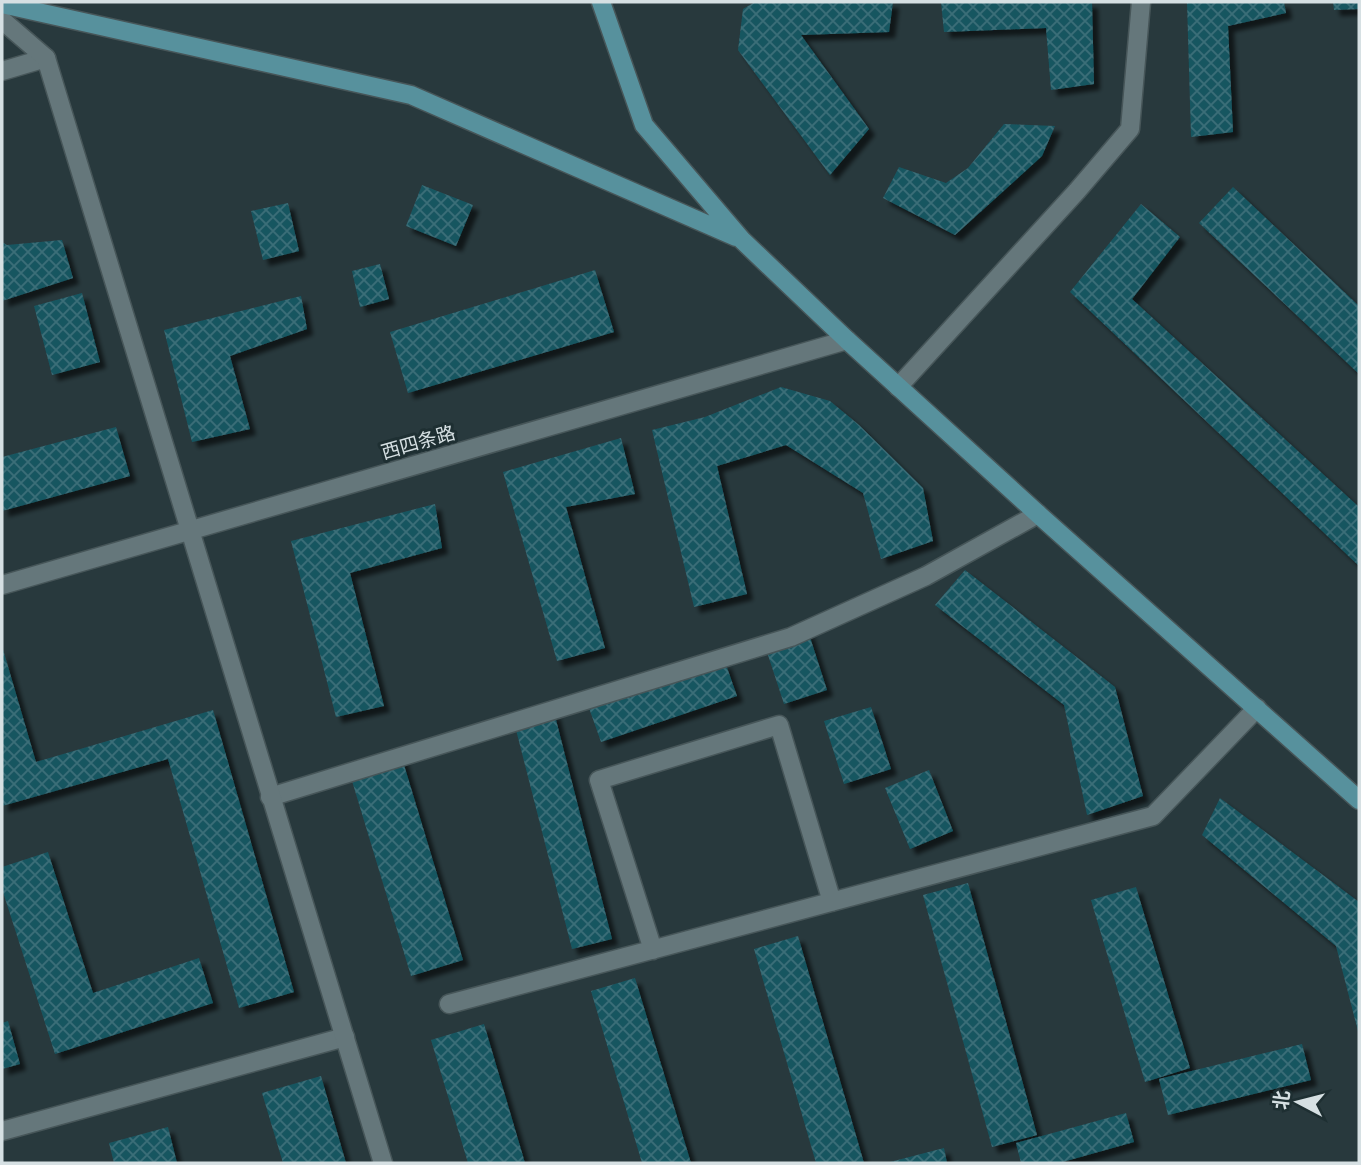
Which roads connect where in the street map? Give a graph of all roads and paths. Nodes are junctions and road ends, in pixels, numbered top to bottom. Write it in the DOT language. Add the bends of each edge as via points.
graph roads {
  1 [pos="601,2"];
  2 [pos="1141,2"];
  3 [pos="2,4"];
  4 [pos="2,20"];
  5 [pos="46,58"];
  6 [pos="2,71"];
  7 [pos="742,240"];
  8 [pos="846,340"];
  9 [pos="898,387"];
  10 [pos="1038,514"];
  11 [pos="190,530"];
  12 [pos="2,585"];
  13 [pos="1256,708"];
  14 [pos="270,797"];
  15 [pos="1359,800"];
  16 [pos="832,902"];
  17 [pos="653,950"];
  18 [pos="449,1004"];
  19 [pos="345,1037"];
  20 [pos="2,1131"];
  21 [pos="383,1163"];
  1 -- 7 [label="main road" via="644,125"];
  2 -- 9 [label="street" via="1130,129"];
  3 -- 7 [label="main road" via="411,95"];
  4 -- 5 [label="street"];
  5 -- 6 [label="street"];
  5 -- 11 [label="street"];
  7 -- 8 [label="main road"];
  8 -- 9 [label="main road"];
  8 -- 11 [label="street, 西四条路"];
  9 -- 10 [label="main road"];
  10 -- 13 [label="main road"];
  10 -- 14 [label="street" via="926,576 791,637"];
  11 -- 12 [label="street, 西四条路"];
  11 -- 14 [label="street"];
  13 -- 15 [label="main road"];
  13 -- 16 [label="street" via="1153,816"];
  14 -- 19 [label="street"];
  16 -- 17 [label="street"];
  16 -- 17 [label="street" via="779,725 599,780"];
  17 -- 18 [label="street"];
  19 -- 20 [label="street"];
  19 -- 21 [label="street"];
}
